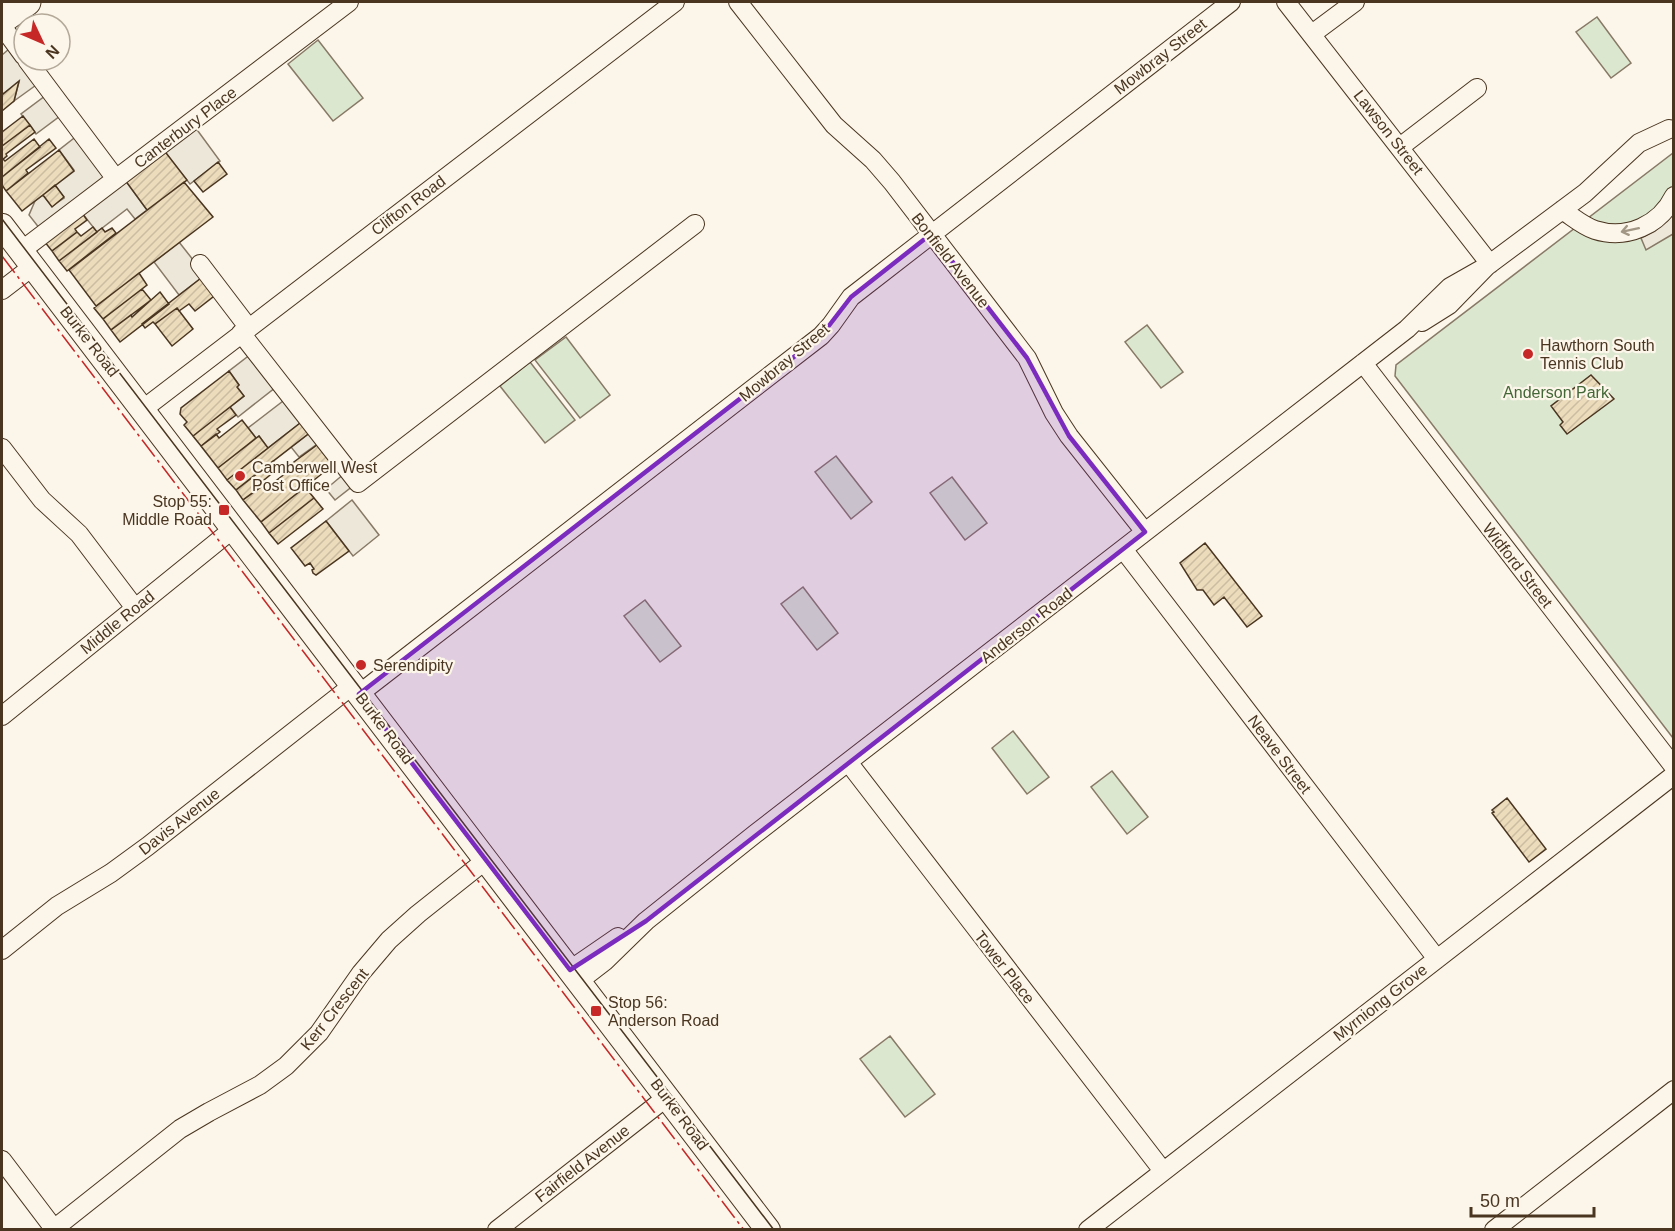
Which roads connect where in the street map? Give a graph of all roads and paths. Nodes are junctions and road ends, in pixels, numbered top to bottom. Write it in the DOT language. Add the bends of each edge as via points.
graph roads {
  1 [pos="27,2"];
  2 [pos="349,2"];
  3 [pos="675,2"];
  4 [pos="738,2"];
  5 [pos="1231,2"];
  6 [pos="1286,2"];
  7 [pos="1355,2"];
  8 [pos="2,20"];
  9 [pos="2,26"];
  10 [pos="1312,34"];
  11 [pos="12,40"];
  12 [pos="36,72"];
  13 [pos="1477,88"];
  14 [pos="1672,131"];
  15 [pos="1400,147"];
  16 [pos="116,179"];
  17 [pos="1674,196"];
  18 [pos="1563,210"];
  19 [pos="695,224"];
  20 [pos="2,226"];
  21 [pos="931,234"];
  22 [pos="27,259"];
  23 [pos="200,264"];
  24 [pos="1489,265"];
  25 [pos="2,290"];
  26 [pos="245,330"];
  27 [pos="1363,363"];
  28 [pos="142,410"];
  29 [pos="2,448"];
  30 [pos="233,529"];
  31 [pos="1145,532"];
  32 [pos="1123,549"];
  33 [pos="135,608"];
  34 [pos="356,689"];
  35 [pos="2,716"];
  36 [pos="848,762"];
  37 [pos="1674,767"];
  38 [pos="1674,775"];
  39 [pos="486,860"];
  40 [pos="2,950"];
  41 [pos="1437,959"];
  42 [pos="574,976"];
  43 [pos="1674,1090"];
  44 [pos="667,1098"];
  45 [pos="2,1160"];
  46 [pos="1163,1171"];
  47 [pos="55,1229"];
  48 [pos="496,1230"];
  49 [pos="768,1230"];
  50 [pos="1088,1230"];
  51 [pos="1494,1230"];
  1 -- 8 [label="highway"];
  2 -- 16 [label="street, Canterbury Place"];
  3 -- 26 [label="street, Clifton Road"];
  4 -- 21 [label="street, Bonfield Avenue" via="826,116 883,171"];
  5 -- 21 [label="street, Mowbray Street"];
  6 -- 10 [label="street, Lawson Street"];
  7 -- 10 [label="street"];
  9 -- 11 [label="street"];
  10 -- 15 [label="street, Lawson Street"];
  12 -- 16 [label="street"];
  13 -- 15 [label="street"];
  14 -- 18 [label="street, Anderson Road" via="1639,143"];
  15 -- 24 [label="street, Lawson Street"];
  16 -- 22 [label="street, Canterbury Place"];
  17 -- 18 [label="street, one-way" via="1658,218 1633,231 1596,230"];
  18 -- 24 [label="street, Anderson Road"];
  19 -- 26 [label="street" via="358,483"];
  20 -- 22 [label="main road, Burke Road"];
  21 -- 31 [label="street, Bonfield Avenue" via="1027,358 1069,436"];
  21 -- 34 [label="street, Mowbray Street" via="851,297 821,336"];
  22 -- 25 [label="street, Canterbury Place"];
  22 -- 28 [label="main road, Burke Road"];
  23 -- 26 [label="street"];
  24 -- 27 [label="street, Anderson Road" via="1449,305 1407,329"];
  26 -- 28 [label="street, Clifton Road"];
  27 -- 31 [label="street, Anderson Road"];
  27 -- 37 [label="street, Widford Street"];
  28 -- 30 [label="main road, Burke Road"];
  29 -- 33 [label="street" via="42,500 79,534"];
  30 -- 33 [label="street, Middle Road"];
  30 -- 34 [label="main road, Burke Road"];
  31 -- 32 [label="street, Anderson Road"];
  32 -- 36 [label="street, Anderson Road"];
  32 -- 41 [label="street, Neave Street"];
  33 -- 35 [label="street, Middle Road"];
  34 -- 39 [label="main road, Burke Road"];
  34 -- 40 [label="street, Davis Avenue"];
  36 -- 42 [label="street, Anderson Road" via="645,921 599,949"];
  36 -- 46 [label="street, Tower Place"];
  38 -- 41 [label="street, Myrniong Grove"];
  39 -- 42 [label="main road, Burke Road"];
  39 -- 47 [label="street, Kerr Crescent" via="389,940 319,1033 286,1066 180,1130"];
  41 -- 46 [label="street, Myrniong Grove"];
  42 -- 44 [label="main road, Burke Road"];
  43 -- 51 [label="street"];
  44 -- 48 [label="street, Fairfield Avenue"];
  44 -- 49 [label="main road, Burke Road"];
  45 -- 47 [label="street"];
  46 -- 50 [label="street, Myrniong Grove"];
}
